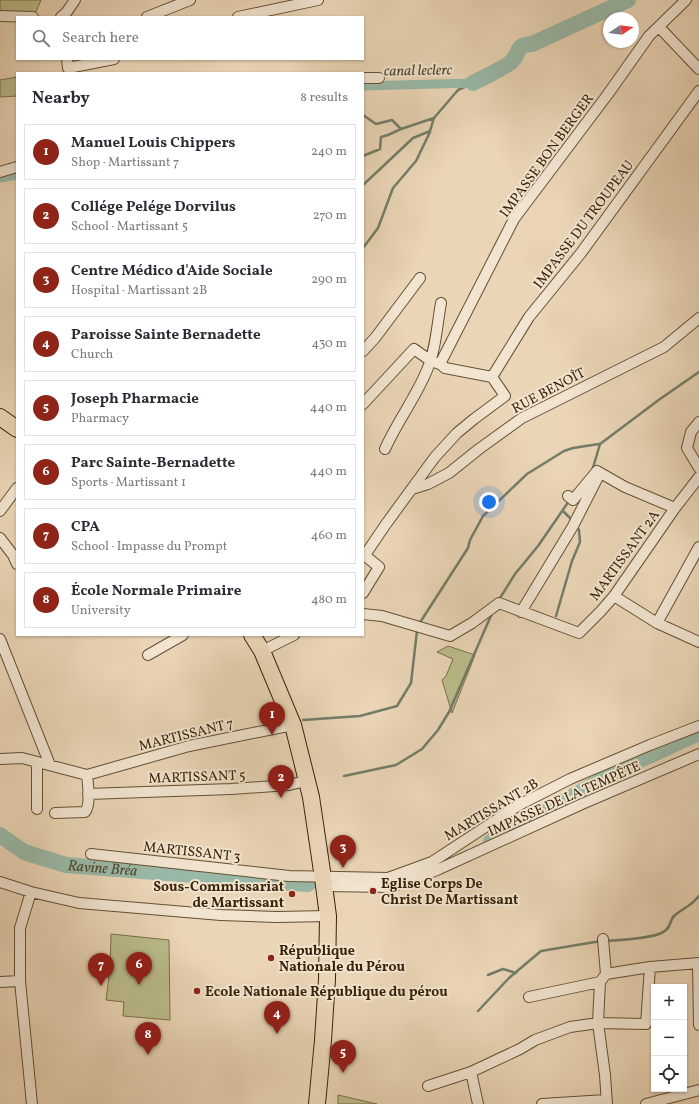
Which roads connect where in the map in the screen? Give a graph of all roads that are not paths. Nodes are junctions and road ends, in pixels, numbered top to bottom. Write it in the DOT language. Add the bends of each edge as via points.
graph roads {
  1 [pos="75,0"];
  2 [pos="190,0"];
  3 [pos="318,0"];
  4 [pos="686,0"];
  5 [pos="0,16"];
  6 [pos="16,16"];
  7 [pos="62,16"];
  8 [pos="150,16"];
  9 [pos="243,16"];
  10 [pos="659,27"];
  11 [pos="67,60"];
  12 [pos="109,60"];
  13 [pos="699,69"];
  14 [pos="364,78"];
  15 [pos="379,78"];
  16 [pos="699,91"];
  17 [pos="16,167"];
  18 [pos="0,172"];
  19 [pos="420,278"];
  20 [pos="441,303"];
  21 [pos="699,318"];
  22 [pos="364,350"];
  23 [pos="435,362"];
  24 [pos="492,377"];
  25 [pos="364,403"];
  26 [pos="0,417"];
  27 [pos="699,422"];
  28 [pos="16,428"];
  29 [pos="384,449"];
  30 [pos="699,468"];
  31 [pos="600,473"];
  32 [pos="699,477"];
  33 [pos="16,489"];
  34 [pos="412,489"];
  35 [pos="571,498"];
  36 [pos="675,508"];
  37 [pos="0,511"];
  38 [pos="0,538"];
  39 [pos="699,547"];
  40 [pos="364,555"];
  41 [pos="16,562"];
  42 [pos="364,590"];
  43 [pos="614,596"];
  44 [pos="522,612"];
  45 [pos="364,614"];
  46 [pos="657,623"];
  47 [pos="181,636"];
  48 [pos="253,636"];
  49 [pos="292,636"];
  50 [pos="0,639"];
  51 [pos="699,642"];
  52 [pos="262,651"];
  53 [pos="148,655"];
  54 [pos="293,725"];
  55 [pos="699,726"];
  56 [pos="699,754"];
  57 [pos="0,759"];
  58 [pos="37,762"];
  59 [pos="50,765"];
  60 [pos="87,775"];
  61 [pos="306,781"];
  62 [pos="88,794"];
  63 [pos="37,809"];
  64 [pos="54,813"];
  65 [pos="92,854"];
  66 [pos="289,876"];
  67 [pos="0,882"];
  68 [pos="324,882"];
  69 [pos="31,892"];
  70 [pos="328,916"];
  71 [pos="603,941"];
  72 [pos="699,963"];
  73 [pos="650,967"];
  74 [pos="603,978"];
  75 [pos="20,981"];
  76 [pos="0,982"];
  77 [pos="529,998"];
  78 [pos="598,1023"];
  79 [pos="699,1025"];
  80 [pos="471,1072"];
  81 [pos="428,1086"];
  82 [pos="699,1090"];
  83 [pos="606,1102"];
  84 [pos="32,1104"];
  85 [pos="317,1104"];
  86 [pos="478,1104"];
  87 [pos="542,1104"];
  88 [pos="648,1104"];
  1 -- 7 [label="street"];
  2 -- 8 [label="street"];
  3 -- 9 [label="street"];
  4 -- 10 [label="street, IMPASSE BON BERGER"];
  5 -- 6 [label="street"];
  10 -- 13 [label="street"];
  10 -- 23 [label="street, IMPASSE BON BERGER" via="649,36 514,219"];
  11 -- 12 [label="street" via="68,68"];
  14 -- 15 [label="street"];
  16 -- 24 [label="street, IMPASSE DU TROUPEAU" via="581,253 528,317"];
  17 -- 18 [label="street"];
  19 -- 22 [label="street"];
  20 -- 23 [label="street"];
  21 -- 34 [label="street, RUE BENOÎT" via="664,347 522,418 449,473"];
  23 -- 24 [label="street" via="445,368"];
  23 -- 25 [label="street" via="414,349"];
  23 -- 29 [label="street" via="427,371"];
  24 -- 34 [label="street" via="505,396 457,433 435,457"];
  26 -- 28 [label="main road"];
  27 -- 30 [label="street" via="691,432 688,448"];
  31 -- 35 [label="street" via="597,471"];
  31 -- 36 [label="street" via="625,487"];
  31 -- 44 [label="street" via="575,522"];
  32 -- 36 [label="street, MARTISSANT 2A"];
  33 -- 37 [label="street"];
  34 -- 40 [label="street"];
  36 -- 43 [label="street, MARTISSANT 2A"];
  38 -- 41 [label="street"];
  39 -- 46 [label="street"];
  40 -- 42 [label="street" via="379,567"];
  43 -- 44 [label="street, MARTISSANT 2A" via="579,633"];
  43 -- 46 [label="street"];
  44 -- 45 [label="street, MARTISSANT 2A" via="499,603 450,636 382,616"];
  46 -- 51 [label="street"];
  47 -- 53 [label="street"];
  48 -- 52 [label="main road"];
  49 -- 52 [label="street"];
  50 -- 59 [label="street"];
  52 -- 54 [label="main road"];
  54 -- 60 [label="street, MARTISSANT 7" via="189,746"];
  54 -- 61 [label="main road"];
  55 -- 68 [label="street, MARTISSANT 2B" via="570,779 519,806 432,862 388,878"];
  56 -- 68 [label="street, IMPASSE DE LA TEMPÊTE" via="392,888"];
  57 -- 58 [label="street" via="22,758"];
  58 -- 59 [label="street"];
  58 -- 63 [label="street"];
  59 -- 60 [label="street"];
  60 -- 62 [label="street"];
  61 -- 62 [label="street, MARTISSANT 5" via="289,785 231,789"];
  61 -- 68 [label="main road" via="311,796"];
  62 -- 64 [label="street" via="85,812"];
  65 -- 66 [label="street, MARTISSANT 3"];
  66 -- 68 [label="street, MARTISSANT 2B"];
  67 -- 69 [label="street"];
  68 -- 70 [label="main road"];
  69 -- 70 [label="street" via="79,903 264,917"];
  69 -- 75 [label="street" via="20,928"];
  70 -- 85 [label="main road" via="327,979"];
  71 -- 74 [label="street"];
  72 -- 73 [label="street"];
  72 -- 79 [label="street"];
  73 -- 74 [label="street"];
  73 -- 78 [label="street" via="646,1024"];
  74 -- 77 [label="street"];
  74 -- 78 [label="street"];
  75 -- 76 [label="street"];
  75 -- 84 [label="street"];
  78 -- 80 [label="street" via="570,1027 550,1034"];
  78 -- 83 [label="street"];
  80 -- 81 [label="street"];
  80 -- 86 [label="street"];
  82 -- 88 [label="street"];
  83 -- 87 [label="street"];
}
